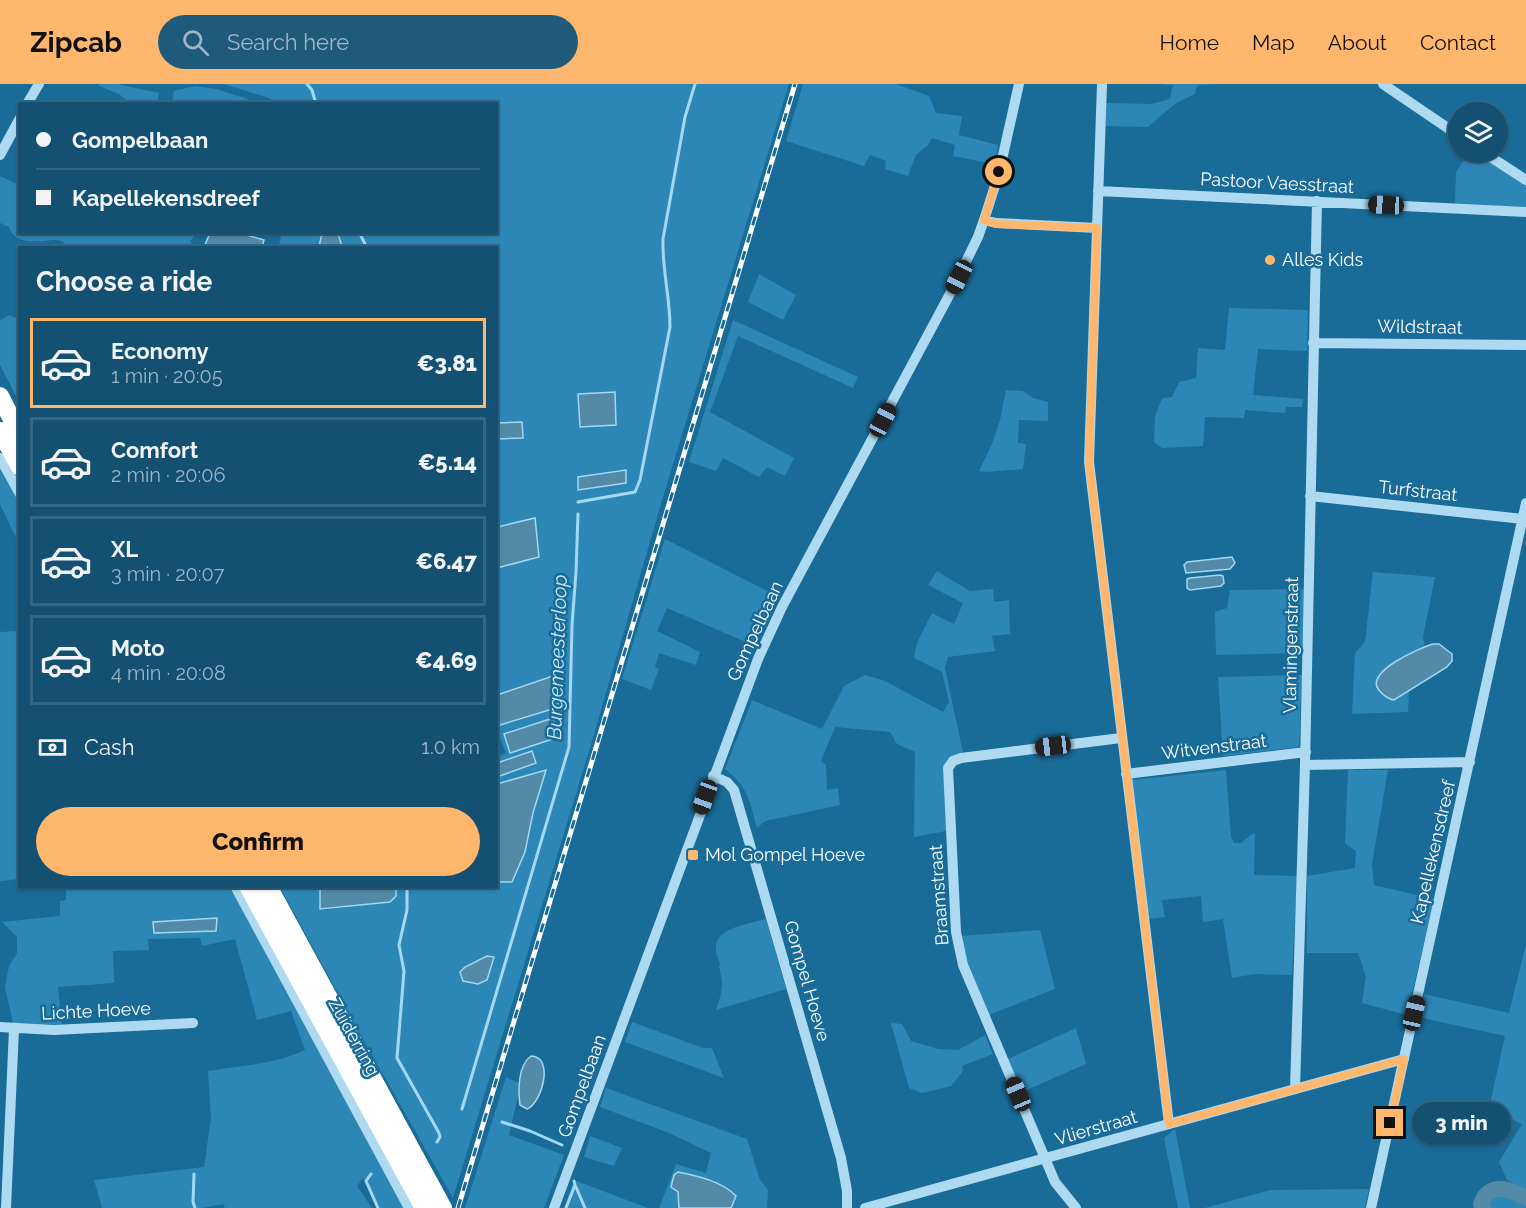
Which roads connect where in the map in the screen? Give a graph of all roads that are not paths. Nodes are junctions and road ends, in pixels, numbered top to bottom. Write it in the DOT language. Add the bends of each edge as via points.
graph roads {
  1 [pos="39,84"];
  2 [pos="1019,84"];
  3 [pos="1102,84"];
  4 [pos="1383,84"];
  5 [pos="28,102"];
  6 [pos="18,122"];
  7 [pos="1448,128"];
  8 [pos="0,155"];
  9 [pos="1498,162"];
  10 [pos="1526,180"];
  11 [pos="1098,191"];
  12 [pos="1317,201"];
  13 [pos="1526,212"];
  14 [pos="984,220"];
  15 [pos="1097,228"];
  16 [pos="1313,343"];
  17 [pos="1526,345"];
  18 [pos="0,396"];
  19 [pos="0,431"];
  20 [pos="18,431"];
  21 [pos="0,458"];
  22 [pos="18,463"];
  23 [pos="18,490"];
  24 [pos="1310,496"];
  25 [pos="1526,503"];
  26 [pos="1523,519"];
  27 [pos="1121,738"];
  28 [pos="1306,752"];
  29 [pos="1470,762"];
  30 [pos="1305,765"];
  31 [pos="1126,774"];
  32 [pos="713,776"];
  33 [pos="236,888"];
  34 [pos="249,888"];
  35 [pos="269,888"];
  36 [pos="193,1023"];
  37 [pos="0,1027"];
  38 [pos="14,1029"];
  39 [pos="1404,1059"];
  40 [pos="1295,1089"];
  41 [pos="1169,1124"];
  42 [pos="1045,1159"];
  43 [pos="443,1207"];
  44 [pos="6,1208"];
  45 [pos="409,1208"];
  46 [pos="424,1208"];
  47 [pos="554,1208"];
  48 [pos="846,1208"];
  49 [pos="865,1208"];
  50 [pos="1076,1208"];
  51 [pos="1371,1208"];
  1 -- 5 [label="street"];
  2 -- 14 [label="street, Gompelbaan"];
  3 -- 11 [label="street"];
  4 -- 7 [label="street"];
  6 -- 8 [label="street"];
  9 -- 10 [label="street"];
  11 -- 12 [label="street, Pastoor Vaesstraat"];
  11 -- 15 [label="street"];
  12 -- 13 [label="street, Pastoor Vaesstraat"];
  12 -- 16 [label="street, Vlamingenstraat"];
  14 -- 15 [label="street" via="996,224"];
  14 -- 32 [label="street, Gompelbaan" via="952,290 782,607"];
  15 -- 27 [label="street" via="1089,462"];
  16 -- 17 [label="street, Wildstraat"];
  16 -- 24 [label="street, Vlamingenstraat"];
  18 -- 20 [label="highway"];
  19 -- 22 [label="highway"];
  21 -- 23 [label="street"];
  24 -- 26 [label="street, Turfstraat"];
  24 -- 28 [label="street, Vlamingenstraat"];
  25 -- 26 [label="street, Kapellekensdreef"];
  26 -- 29 [label="street, Kapellekensdreef"];
  27 -- 31 [label="street"];
  27 -- 42 [label="street, Braamstraat" via="961,758 948,768 956,932 963,965"];
  28 -- 30 [label="street, Vlamingenstraat"];
  28 -- 31 [label="street, Witvenstraat"];
  29 -- 30 [label="street"];
  29 -- 39 [label="street, Kapellekensdreef"];
  30 -- 40 [label="street, Vlamingenstraat"];
  31 -- 41 [label="street"];
  32 -- 47 [label="street, Gompelbaan"];
  32 -- 48 [label="street, Gompel Hoeve" via="734,790 841,1158"];
  33 -- 45 [label="street"];
  34 -- 46 [label="highway, Zuiderring"];
  35 -- 43 [label="highway, Zuiderring"];
  36 -- 38 [label="street, Lichte Hoeve"];
  37 -- 38 [label="street, Lichte Hoeve"];
  38 -- 44 [label="street"];
  39 -- 40 [label="street, Vlierstraat"];
  39 -- 51 [label="street, Kapellekensdreef"];
  40 -- 41 [label="street, Vlierstraat"];
  41 -- 42 [label="street, Vlierstraat"];
  42 -- 49 [label="street, Vlierstraat"];
  42 -- 50 [label="street, Braamstraat" via="1061,1191"];
}
